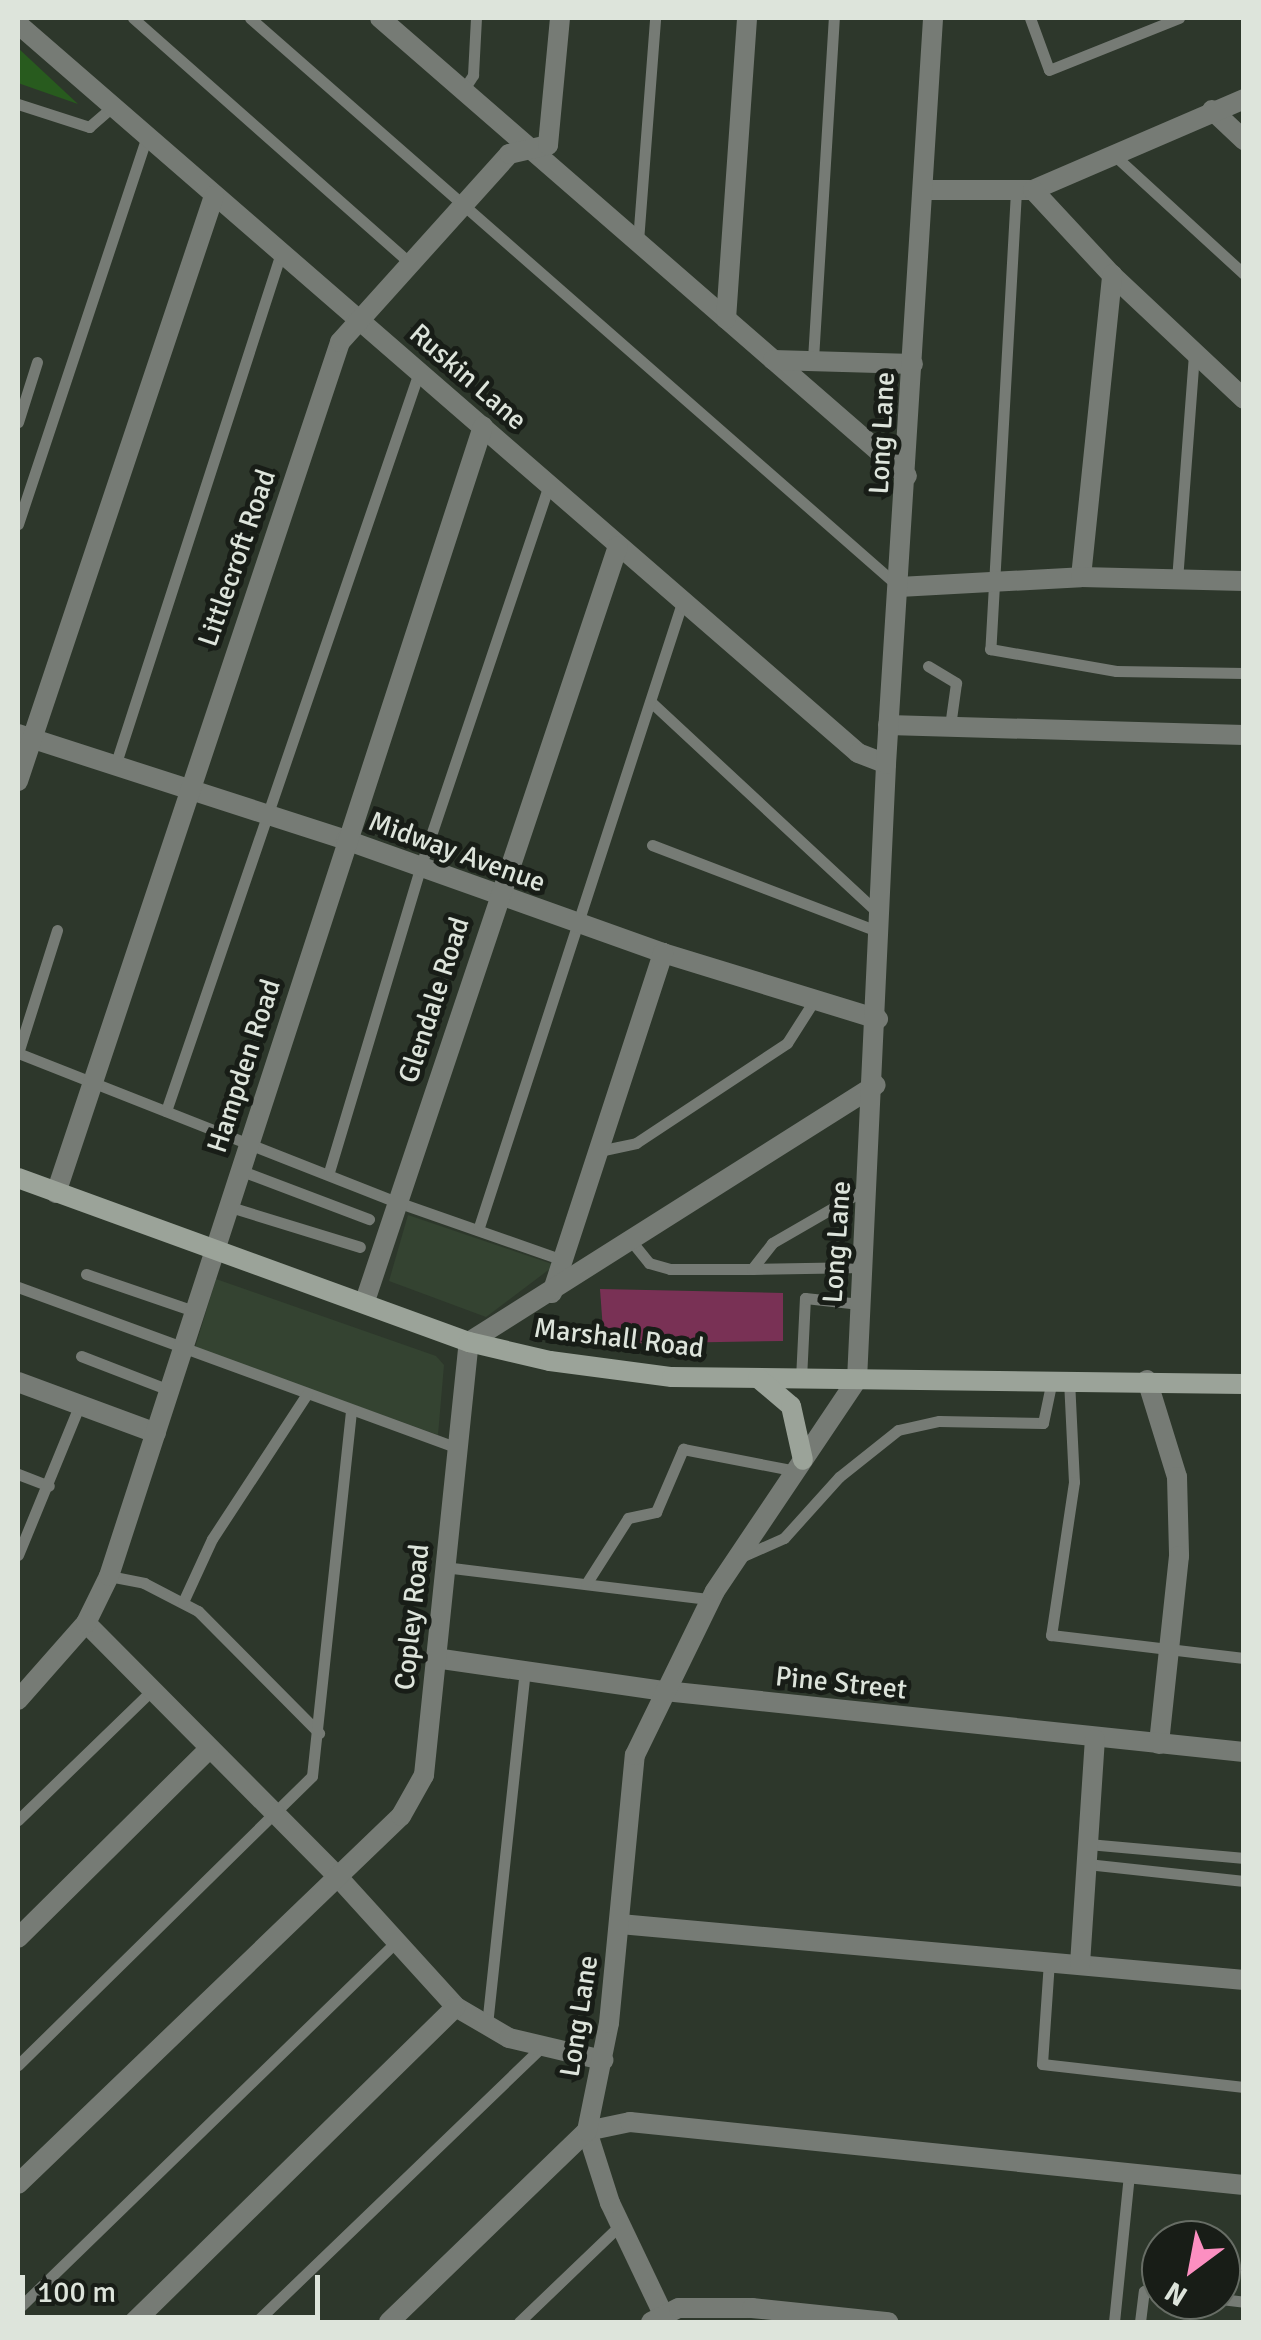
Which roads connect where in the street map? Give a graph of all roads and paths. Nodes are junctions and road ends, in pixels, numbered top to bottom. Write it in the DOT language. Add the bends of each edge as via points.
graph roads {
  1 [pos="133,18"];
  2 [pos="250,18"];
  3 [pos="380,18"];
  4 [pos="476,18"];
  5 [pos="560,18"];
  6 [pos="655,18"];
  7 [pos="748,18"];
  8 [pos="834,18"];
  9 [pos="933,18"];
  10 [pos="1030,18"];
  11 [pos="1179,18"];
  12 [pos="18,24"];
  13 [pos="464,89"];
  14 [pos="1244,99"];
  15 [pos="18,104"];
  16 [pos="112,106"];
  17 [pos="1212,110"];
  18 [pos="146,137"];
  19 [pos="1244,140"];
  20 [pos="535,150"];
  21 [pos="1113,153"];
  22 [pos="923,190"];
  23 [pos="1024,190"];
  24 [pos="214,196"];
  25 [pos="464,204"];
  26 [pos="638,241"];
  27 [pos="280,253"];
  28 [pos="411,264"];
  29 [pos="1244,274"];
  30 [pos="1112,276"];
  31 [pos="726,319"];
  32 [pos="361,321"];
  33 [pos="1194,352"];
  34 [pos="813,358"];
  35 [pos="773,360"];
  36 [pos="37,362"];
  37 [pos="913,364"];
  38 [pos="420,370"];
  39 [pos="1244,399"];
  40 [pos="18,422"];
  41 [pos="483,426"];
  42 [pos="907,476"];
  43 [pos="549,485"];
  44 [pos="18,524"];
  45 [pos="618,546"];
  46 [pos="1081,577"];
  47 [pos="992,580"];
  48 [pos="1178,580"];
  49 [pos="1244,581"];
  50 [pos="899,587"];
  51 [pos="683,600"];
  52 [pos="928,666"];
  53 [pos="1244,674"];
  54 [pos="651,702"];
  55 [pos="888,725"];
  56 [pos="950,726"];
  57 [pos="1244,735"];
  58 [pos="24,737"];
  59 [pos="886,764"];
  60 [pos="115,766"];
  61 [pos="18,781"];
  62 [pos="187,787"];
  63 [pos="263,812"];
  64 [pos="346,840"];
  65 [pos="652,846"];
  66 [pos="420,868"];
  67 [pos="496,897"];
  68 [pos="880,924"];
  69 [pos="581,926"];
  70 [pos="57,930"];
  71 [pos="663,953"];
  72 [pos="815,999"];
  73 [pos="878,1018"];
  74 [pos="18,1053"];
  75 [pos="92,1082"];
  76 [pos="875,1086"];
  77 [pos="166,1111"];
  78 [pos="248,1143"];
  79 [pos="599,1151"];
  80 [pos="239,1170"];
  81 [pos="329,1172"];
  82 [pos="18,1178"];
  83 [pos="869,1187"];
  84 [pos="56,1193"];
  85 [pos="398,1202"];
  86 [pos="227,1206"];
  87 [pos="369,1219"];
  88 [pos="478,1230"];
  89 [pos="632,1242"];
  90 [pos="360,1247"];
  91 [pos="214,1248"];
  92 [pos="564,1260"];
  93 [pos="864,1267"];
  94 [pos="752,1268"];
  95 [pos="86,1274"];
  96 [pos="18,1287"];
  97 [pos="552,1293"];
  98 [pos="366,1301"];
  99 [pos="860,1304"];
  100 [pos="194,1311"];
  101 [pos="469,1342"];
  102 [pos="182,1349"];
  103 [pos="82,1356"];
  104 [pos="758,1378"];
  105 [pos="801,1379"];
  106 [pos="856,1380"];
  107 [pos="1060,1380"];
  108 [pos="1147,1380"];
  109 [pos="18,1382"];
  110 [pos="1244,1384"];
  111 [pos="169,1390"];
  112 [pos="307,1394"];
  113 [pos="80,1404"];
  114 [pos="351,1410"];
  115 [pos="156,1433"];
  116 [pos="458,1448"];
  117 [pos="799,1465"];
  118 [pos="18,1474"];
  119 [pos="49,1486"];
  120 [pos="18,1555"];
  121 [pos="736,1558"];
  122 [pos="444,1567"];
  123 [pos="109,1576"];
  124 [pos="586,1584"];
  125 [pos="710,1599"];
  126 [pos="183,1602"];
  127 [pos="86,1623"];
  128 [pos="1170,1650"];
  129 [pos="434,1658"];
  130 [pos="1244,1658"];
  131 [pos="526,1671"];
  132 [pos="152,1690"];
  133 [pos="665,1691"];
  134 [pos="18,1700"];
  135 [pos="319,1733"];
  136 [pos="1095,1740"];
  137 [pos="1159,1744"];
  138 [pos="209,1749"];
  139 [pos="1244,1752"];
  140 [pos="276,1815"];
  141 [pos="18,1820"];
  142 [pos="1088,1854"];
  143 [pos="1244,1858"];
  144 [pos="338,1876"];
  145 [pos="1244,1881"];
  146 [pos="620,1924"];
  147 [pos="18,1938"];
  148 [pos="397,1942"];
  149 [pos="1049,1961"];
  150 [pos="1080,1964"];
  151 [pos="1244,1980"];
  152 [pos="456,2008"];
  153 [pos="486,2025"];
  154 [pos="540,2049"];
  155 [pos="602,2060"];
  156 [pos="18,2065"];
  157 [pos="1244,2088"];
  158 [pos="587,2130"];
  159 [pos="1129,2174"];
  160 [pos="18,2184"];
  161 [pos="1244,2186"];
  162 [pos="620,2224"];
  163 [pos="18,2309"];
  164 [pos="756,2315"];
  165 [pos="660,2320"];
  166 [pos="860,2321"];
  167 [pos="134,2322"];
  168 [pos="256,2322"];
  169 [pos="390,2322"];
  170 [pos="519,2322"];
  171 [pos="888,2322"];
  172 [pos="1114,2322"];
  1 -- 28 [label="lane"];
  2 -- 25 [label="lane"];
  3 -- 13 [label="street"];
  4 -- 13 [label="lane" via="473,75"];
  5 -- 20 [label="street" via="553,135"];
  6 -- 26 [label="lane"];
  7 -- 31 [label="street"];
  8 -- 34 [label="lane"];
  9 -- 22 [label="street, Long Lane"];
  10 -- 11 [label="lane" via="1049,70"];
  12 -- 16 [label="street, Ruskin Lane"];
  13 -- 20 [label="street"];
  14 -- 17 [label="street"];
  15 -- 16 [label="lane" via="89,126"];
  16 -- 18 [label="street, Ruskin Lane"];
  17 -- 19 [label="street"];
  17 -- 21 [label="street"];
  18 -- 24 [label="street, Ruskin Lane"];
  18 -- 44 [label="lane"];
  20 -- 25 [label="street, Littlecroft Road" via="509,154"];
  20 -- 26 [label="street"];
  21 -- 23 [label="street"];
  21 -- 29 [label="lane"];
  22 -- 23 [label="street"];
  22 -- 37 [label="street, Long Lane"];
  23 -- 30 [label="street"];
  23 -- 47 [label="lane"];
  24 -- 27 [label="street, Ruskin Lane"];
  24 -- 58 [label="street"];
  25 -- 28 [label="street, Littlecroft Road"];
  25 -- 50 [label="lane"];
  26 -- 31 [label="street"];
  27 -- 32 [label="street, Ruskin Lane"];
  27 -- 60 [label="lane"];
  28 -- 32 [label="street, Littlecroft Road"];
  30 -- 33 [label="street"];
  30 -- 46 [label="street"];
  31 -- 35 [label="street"];
  32 -- 38 [label="street, Ruskin Lane"];
  32 -- 62 [label="street, Littlecroft Road" via="340,342"];
  33 -- 39 [label="street"];
  33 -- 48 [label="lane"];
  34 -- 35 [label="street"];
  34 -- 37 [label="street"];
  35 -- 42 [label="street"];
  36 -- 40 [label="lane"];
  37 -- 42 [label="street, Long Lane"];
  38 -- 41 [label="street, Ruskin Lane"];
  38 -- 63 [label="lane"];
  41 -- 43 [label="street, Ruskin Lane"];
  41 -- 64 [label="street, Hampden Road"];
  42 -- 50 [label="street, Long Lane"];
  43 -- 45 [label="street, Ruskin Lane"];
  43 -- 66 [label="lane"];
  45 -- 51 [label="street, Ruskin Lane"];
  45 -- 67 [label="street, Glendale Road"];
  46 -- 47 [label="street"];
  46 -- 48 [label="street"];
  47 -- 50 [label="street"];
  47 -- 53 [label="lane" via="990,648 1116,671"];
  48 -- 49 [label="street"];
  50 -- 55 [label="street, Long Lane"];
  51 -- 54 [label="lane"];
  51 -- 59 [label="street, Ruskin Lane" via="858,753"];
  52 -- 56 [label="lane" via="956,683"];
  54 -- 68 [label="lane"];
  54 -- 69 [label="lane"];
  55 -- 56 [label="street"];
  55 -- 59 [label="street, Long Lane"];
  56 -- 57 [label="street"];
  58 -- 60 [label="street, Midway Avenue"];
  58 -- 61 [label="street"];
  59 -- 68 [label="street, Long Lane"];
  60 -- 62 [label="street, Midway Avenue"];
  62 -- 63 [label="street, Midway Avenue"];
  62 -- 75 [label="street, Littlecroft Road"];
  63 -- 64 [label="street, Midway Avenue"];
  63 -- 77 [label="lane"];
  64 -- 66 [label="street, Midway Avenue"];
  64 -- 78 [label="street, Hampden Road"];
  65 -- 68 [label="lane"];
  66 -- 67 [label="street, Midway Avenue"];
  66 -- 81 [label="lane"];
  67 -- 69 [label="street, Midway Avenue"];
  67 -- 85 [label="street, Glendale Road"];
  68 -- 73 [label="street, Long Lane"];
  69 -- 71 [label="street, Midway Avenue"];
  69 -- 88 [label="lane"];
  70 -- 74 [label="lane"];
  71 -- 72 [label="street, Midway Avenue"];
  71 -- 79 [label="street"];
  72 -- 73 [label="street, Midway Avenue"];
  72 -- 79 [label="lane" via="786,1042 636,1143"];
  73 -- 76 [label="street, Long Lane"];
  74 -- 75 [label="lane"];
  75 -- 77 [label="lane"];
  75 -- 84 [label="street, Littlecroft Road"];
  76 -- 83 [label="street, Long Lane"];
  76 -- 89 [label="street"];
  77 -- 78 [label="lane"];
  78 -- 80 [label="street, Hampden Road"];
  78 -- 81 [label="lane"];
  79 -- 92 [label="street"];
  80 -- 86 [label="street, Hampden Road"];
  80 -- 87 [label="lane"];
  81 -- 85 [label="lane"];
  82 -- 84 [label="main road, Marshall Road"];
  83 -- 93 [label="street, Long Lane"];
  83 -- 94 [label="lane" via="772,1243"];
  84 -- 91 [label="main road, Marshall Road"];
  85 -- 88 [label="lane"];
  85 -- 98 [label="street, Glendale Road"];
  86 -- 90 [label="lane"];
  86 -- 91 [label="street, Hampden Road"];
  88 -- 92 [label="lane"];
  89 -- 94 [label="lane" via="649,1263 670,1269"];
  89 -- 97 [label="street"];
  91 -- 98 [label="main road, Marshall Road"];
  91 -- 100 [label="street, Hampden Road"];
  92 -- 97 [label="street"];
  93 -- 94 [label="lane"];
  93 -- 99 [label="street, Long Lane"];
  95 -- 100 [label="lane"];
  96 -- 102 [label="lane"];
  97 -- 101 [label="street"];
  98 -- 101 [label="main road, Marshall Road"];
  99 -- 105 [label="lane" via="805,1298"];
  99 -- 106 [label="street, Long Lane"];
  100 -- 102 [label="street, Hampden Road"];
  101 -- 104 [label="main road, Marshall Road" via="672,1377"];
  101 -- 116 [label="street, Copley Road"];
  102 -- 111 [label="street, Hampden Road"];
  102 -- 112 [label="lane"];
  103 -- 111 [label="lane"];
  104 -- 105 [label="main road, Marshall Road"];
  104 -- 117 [label="main road" via="792,1406"];
  105 -- 106 [label="main road, Marshall Road"];
  106 -- 107 [label="main road, Marshall Road"];
  106 -- 117 [label="street, Long Lane"];
  107 -- 108 [label="main road, Marshall Road"];
  107 -- 121 [label="lane" via="1043,1423 939,1421 898,1430 839,1477 784,1538"];
  107 -- 128 [label="lane" via="1074,1482 1051,1635"];
  108 -- 110 [label="main road, Marshall Road"];
  108 -- 128 [label="street" via="1176,1477 1179,1556"];
  109 -- 113 [label="street"];
  111 -- 115 [label="street, Hampden Road"];
  112 -- 114 [label="lane"];
  112 -- 126 [label="lane" via="212,1539"];
  113 -- 115 [label="street"];
  113 -- 119 [label="lane"];
  114 -- 116 [label="lane"];
  114 -- 135 [label="lane"];
  115 -- 123 [label="street, Hampden Road"];
  116 -- 122 [label="street, Copley Road"];
  117 -- 121 [label="street, Long Lane"];
  117 -- 124 [label="lane" via="683,1448 656,1512 628,1518"];
  118 -- 119 [label="lane"];
  119 -- 120 [label="lane"];
  121 -- 125 [label="street, Long Lane"];
  122 -- 124 [label="lane"];
  122 -- 129 [label="street, Copley Road"];
  123 -- 126 [label="lane"];
  123 -- 127 [label="street, Hampden Road"];
  124 -- 125 [label="lane"];
  125 -- 133 [label="street, Long Lane"];
  126 -- 135 [label="lane"];
  127 -- 132 [label="street"];
  127 -- 134 [label="street, Hampden Road"];
  128 -- 130 [label="lane"];
  128 -- 137 [label="street"];
  129 -- 131 [label="street, Pine Street"];
  129 -- 144 [label="street, Copley Road" via="424,1775 400,1816"];
  131 -- 133 [label="street, Pine Street"];
  131 -- 153 [label="lane"];
  132 -- 138 [label="street"];
  132 -- 141 [label="lane"];
  133 -- 136 [label="street, Pine Street"];
  133 -- 146 [label="street, Long Lane" via="635,1755"];
  135 -- 140 [label="lane" via="312,1776"];
  136 -- 137 [label="street, Pine Street"];
  136 -- 142 [label="street"];
  137 -- 139 [label="street, Pine Street"];
  138 -- 140 [label="street"];
  138 -- 147 [label="street"];
  140 -- 144 [label="street"];
  140 -- 156 [label="lane"];
  142 -- 143 [label="lane"];
  142 -- 145 [label="lane"];
  142 -- 150 [label="street"];
  144 -- 148 [label="street"];
  144 -- 160 [label="street, Copley Road"];
  146 -- 149 [label="street"];
  146 -- 155 [label="street, Long Lane"];
  148 -- 152 [label="street"];
  148 -- 163 [label="lane"];
  149 -- 150 [label="street"];
  149 -- 157 [label="lane" via="1042,2064"];
  150 -- 151 [label="street"];
  152 -- 153 [label="street"];
  152 -- 167 [label="street"];
  153 -- 154 [label="street"];
  154 -- 155 [label="street"];
  154 -- 168 [label="lane"];
  155 -- 158 [label="street, Long Lane"];
  158 -- 159 [label="street" via="630,2122"];
  158 -- 162 [label="street"];
  158 -- 169 [label="street"];
  159 -- 161 [label="street"];
  159 -- 172 [label="lane"];
  162 -- 165 [label="street"];
  162 -- 170 [label="lane"];
  164 -- 165 [label="street"];
  164 -- 166 [label="street"];
  166 -- 171 [label="street"];
}
